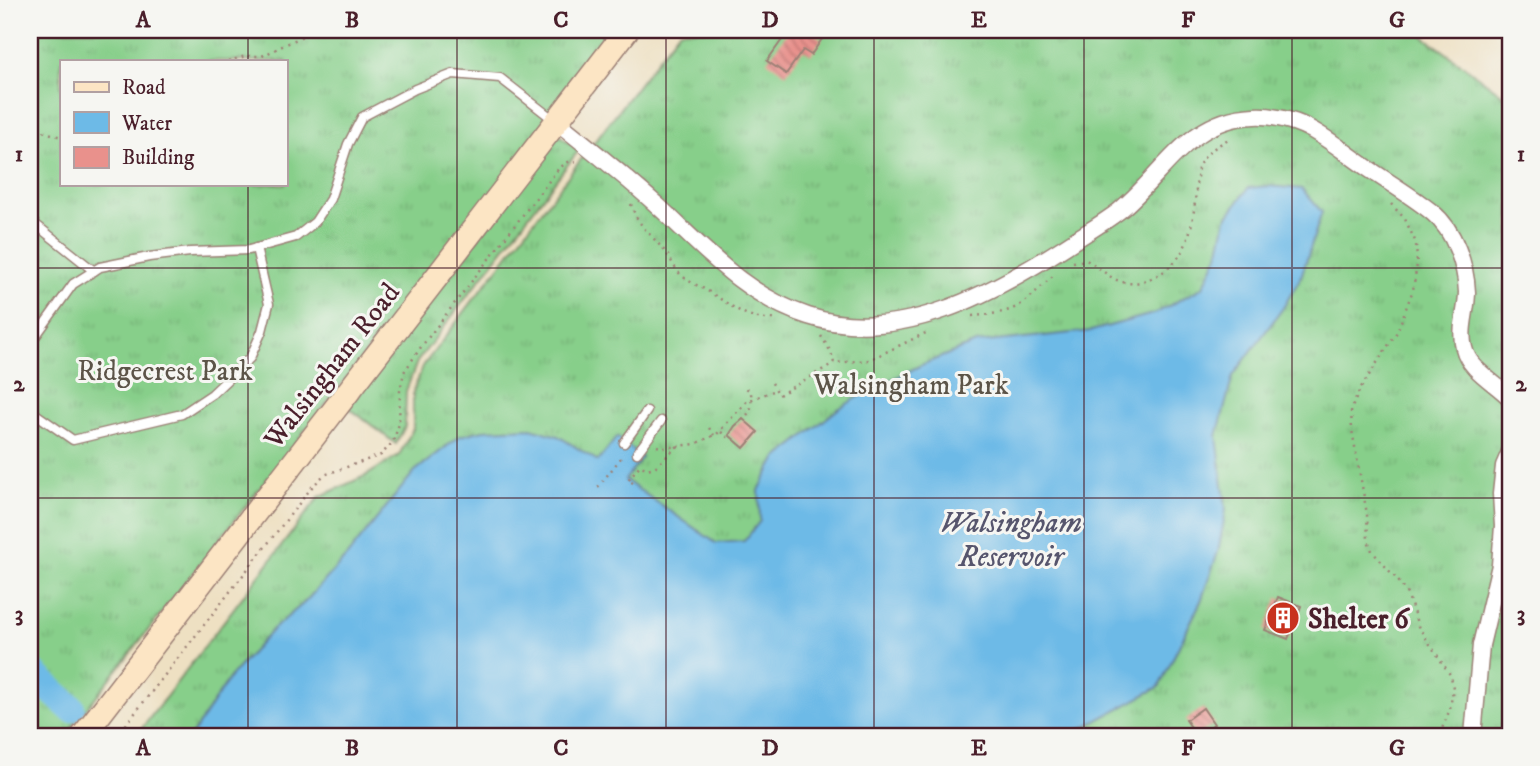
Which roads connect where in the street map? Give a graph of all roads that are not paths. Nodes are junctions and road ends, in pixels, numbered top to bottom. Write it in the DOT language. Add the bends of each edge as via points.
graph roads {
  1 [pos="627,30"];
  2 [pos="556,121"];
  3 [pos="30,220"];
  4 [pos="256,248"];
  5 [pos="94,271"];
  6 [pos="30,344"];
  7 [pos="1510,398"];
  8 [pos="30,411"];
  9 [pos="647,411"];
  10 [pos="661,421"];
  11 [pos="624,443"];
  12 [pos="1510,452"];
  13 [pos="637,453"];
  14 [pos="83,736"];
  15 [pos="1473,736"];
  1 -- 2 [label="street, Walsingham Road"];
  2 -- 4 [label="lane" via="500,78 453,74 415,89 362,117 330,199 315,222 296,237"];
  2 -- 7 [label="street" via="658,206 729,274 766,298 835,324 869,324 920,317 964,302 1028,270 1119,211 1191,138 1220,123 1253,116 1281,118 1308,127 1436,215 1463,263 1467,293 1464,351"];
  2 -- 14 [label="street, Walsingham Road"];
  3 -- 5 [label="lane"];
  4 -- 5 [label="lane" via="149,257"];
  4 -- 8 [label="lane" via="269,304 262,331 250,358 212,394 182,414 73,440"];
  5 -- 6 [label="lane" via="73,284"];
  9 -- 11 [label="lane"];
  10 -- 13 [label="lane"];
  12 -- 15 [label="street" via="1501,494 1500,565 1480,645"];
}
